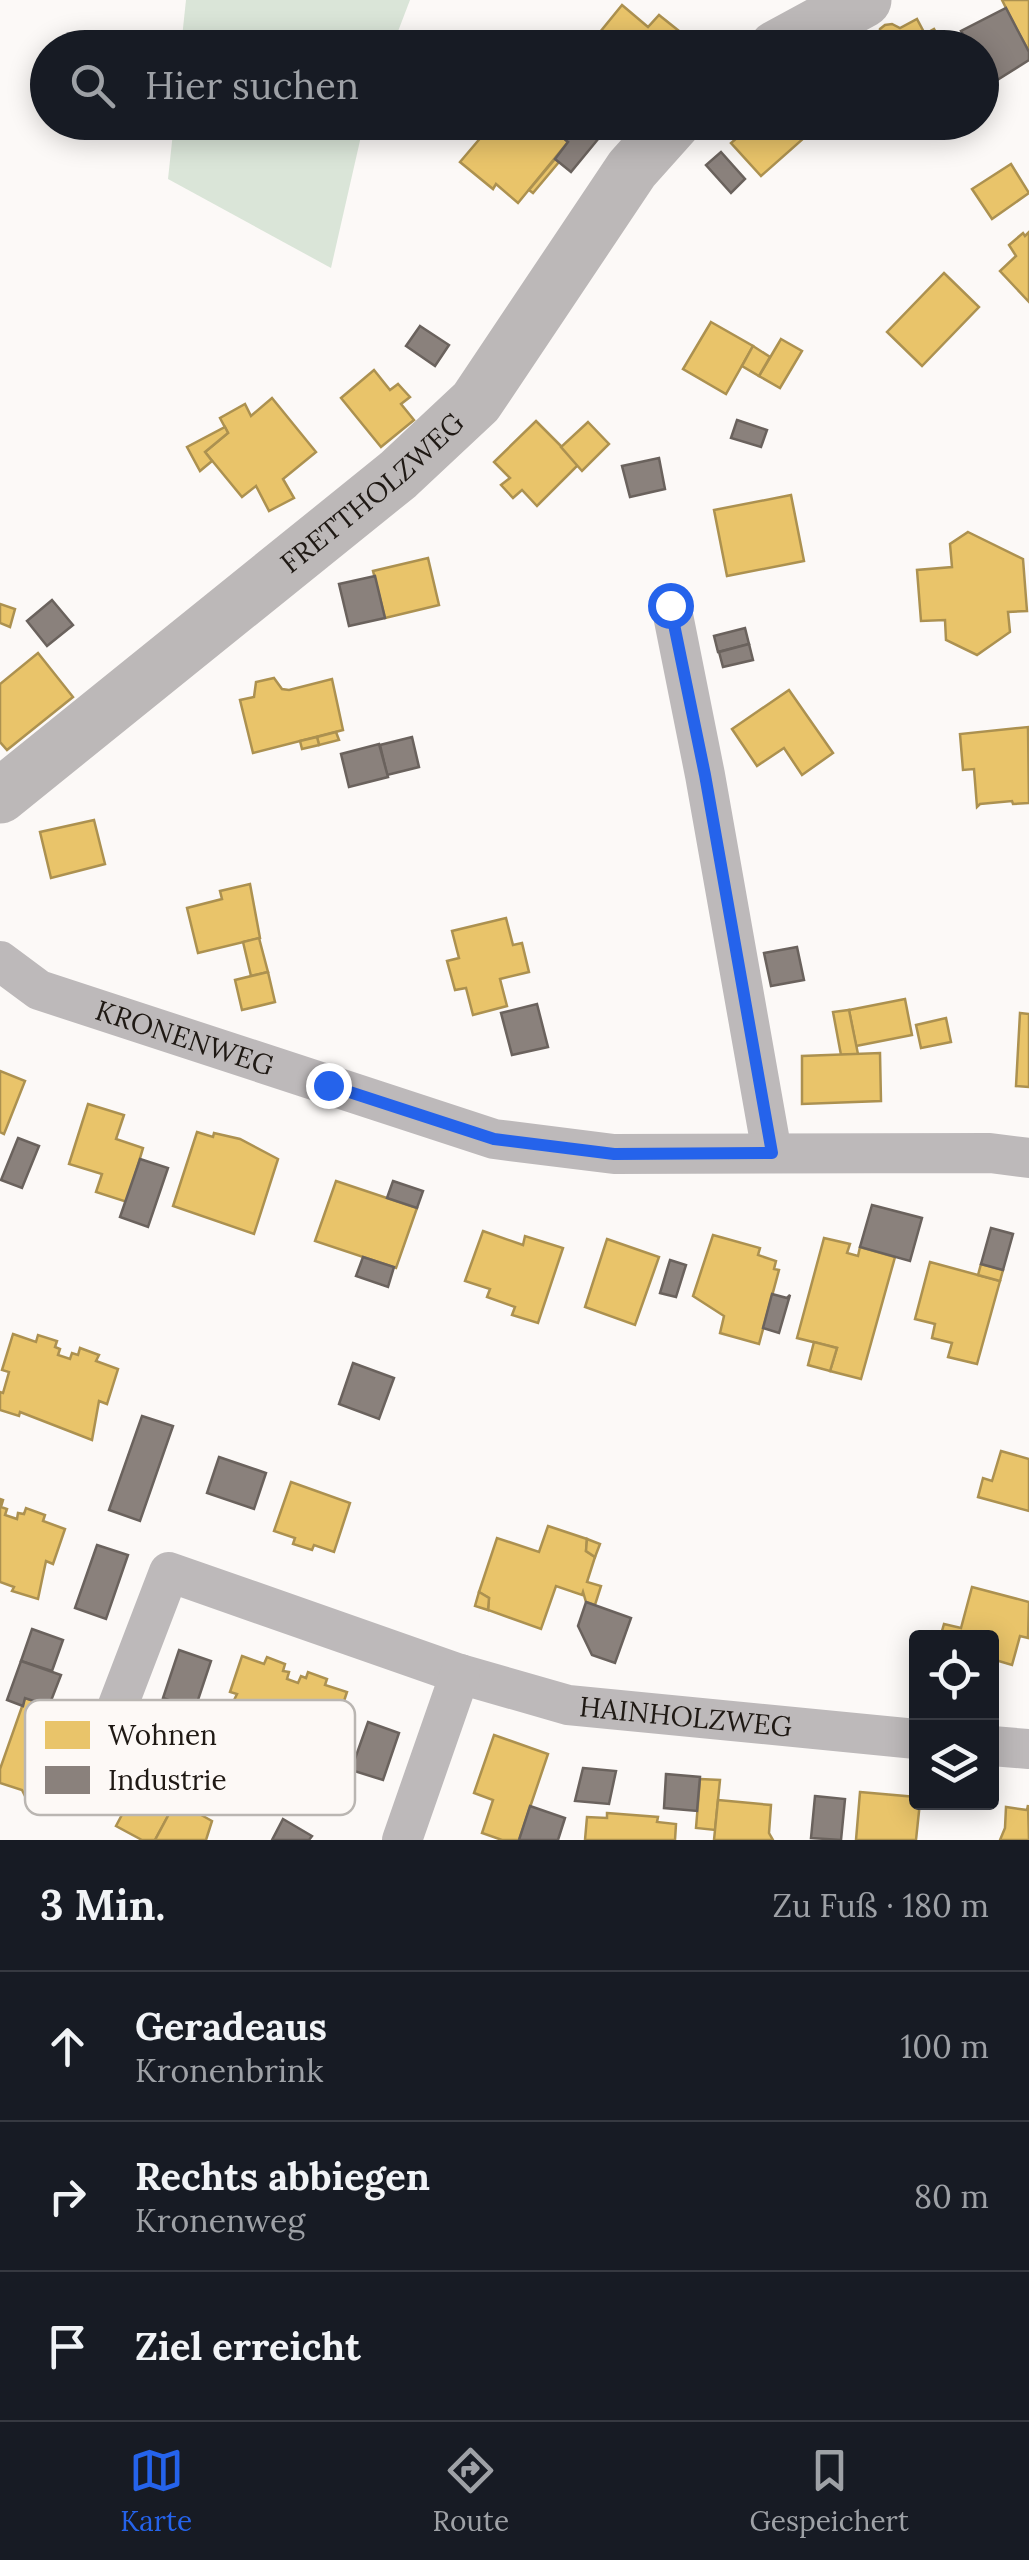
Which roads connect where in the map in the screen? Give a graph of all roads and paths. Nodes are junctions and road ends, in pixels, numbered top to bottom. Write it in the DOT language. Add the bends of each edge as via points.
graph roads {
  1 [pos="864,0"];
  2 [pos="809,30"];
  3 [pos="658,140"];
  4 [pos="670,605"];
  5 [pos="0,796"];
  6 [pos="0,961"];
  7 [pos="772,1153"];
  8 [pos="1029,1158"];
  9 [pos="460,1674"];
  10 [pos="120,1700"];
  11 [pos="909,1737"];
  12 [pos="999,1747"];
  13 [pos="1029,1749"];
  14 [pos="402,1840"];
  1 -- 2 [label="street"];
  3 -- 5 [label="street, FRETTHOLZWEG" via="476,402 398,475"];
  4 -- 7 [label="street"];
  6 -- 7 [label="street, KRONENWEG" via="40,990 494,1139 614,1154"];
  7 -- 8 [label="street, KRONENWEG"];
  9 -- 10 [label="street, HAINHOLZWEG" via="170,1572"];
  9 -- 11 [label="street, HAINHOLZWEG" via="568,1705"];
  9 -- 14 [label="street"];
  12 -- 13 [label="street"];
}
